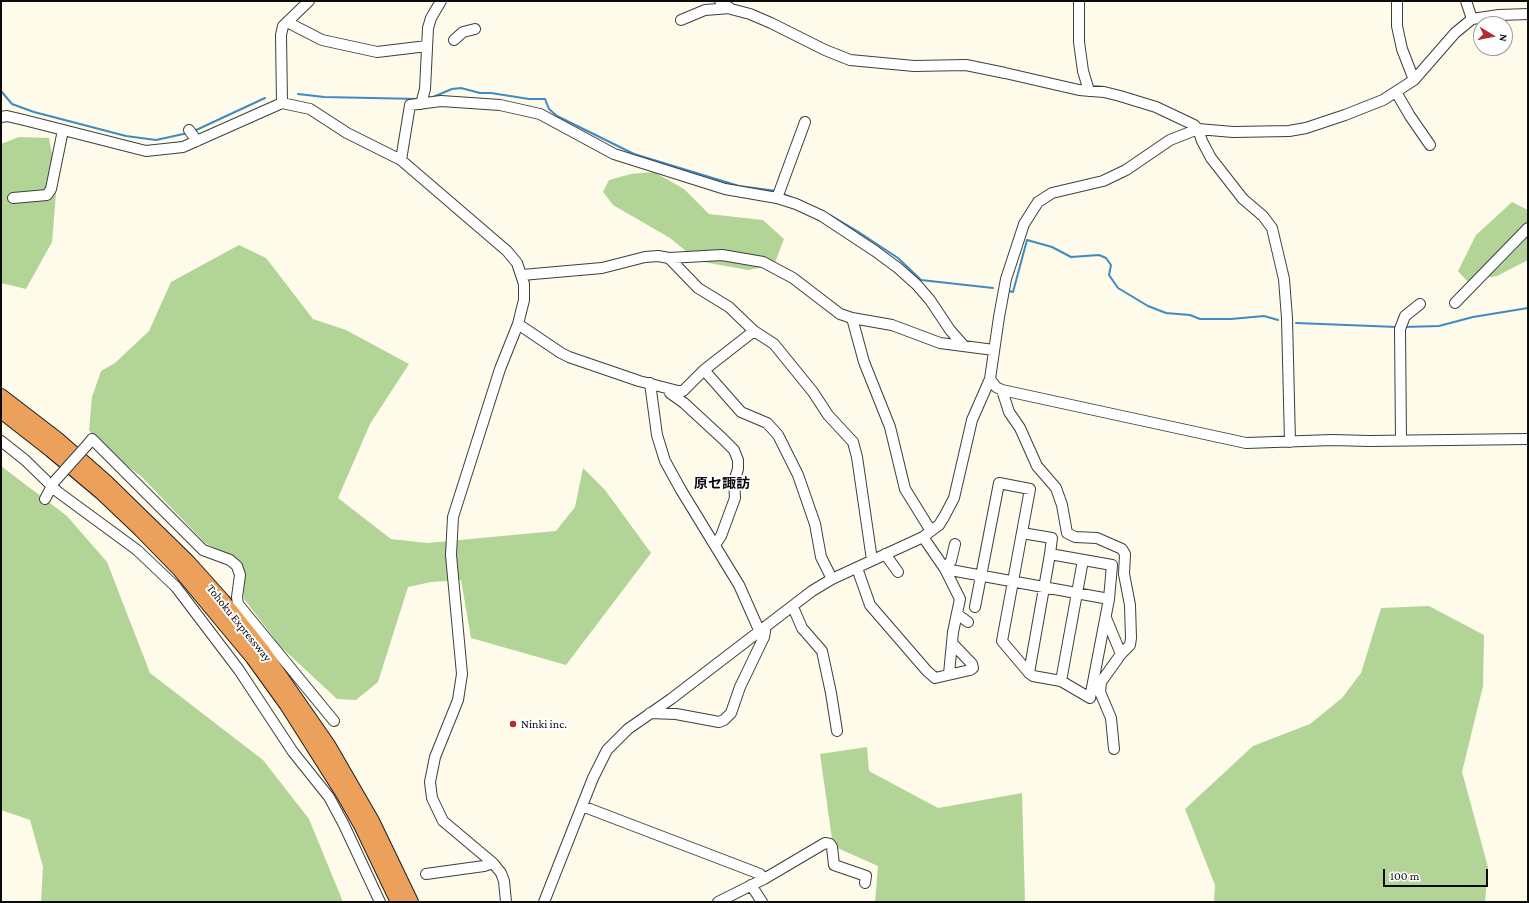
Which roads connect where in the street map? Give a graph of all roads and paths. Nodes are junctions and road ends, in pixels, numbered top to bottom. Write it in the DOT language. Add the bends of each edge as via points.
graph roads {
  1 [pos="309,1"];
  2 [pos="442,1"];
  3 [pos="720,1"];
  4 [pos="1079,1"];
  5 [pos="1397,1"];
  6 [pos="1470,3"];
  7 [pos="730,8"];
  8 [pos="1528,14"];
  9 [pos="1472,19"];
  10 [pos="681,20"];
  11 [pos="287,22"];
  12 [pos="475,29"];
  13 [pos="454,40"];
  14 [pos="427,46"];
  15 [pos="1414,80"];
  16 [pos="1089,91"];
  17 [pos="1396,92"];
  18 [pos="282,103"];
  19 [pos="421,104"];
  20 [pos="1,117"];
  21 [pos="805,122"];
  22 [pos="1198,129"];
  23 [pos="64,130"];
  24 [pos="1430,145"];
  25 [pos="401,160"];
  26 [pos="779,194"];
  27 [pos="13,198"];
  28 [pos="1528,228"];
  29 [pos="669,258"];
  30 [pos="522,275"];
  31 [pos="1455,303"];
  32 [pos="1420,304"];
  33 [pos="852,318"];
  34 [pos="518,324"];
  35 [pos="754,331"];
  36 [pos="964,346"];
  37 [pos="994,350"];
  38 [pos="704,370"];
  39 [pos="990,379"];
  40 [pos="650,383"];
  41 [pos="670,390"];
  42 [pos="1002,390"];
  43 [pos="1,396"];
  44 [pos="1,411"];
  45 [pos="1528,439"];
  46 [pos="1401,440"];
  47 [pos="1,441"];
  48 [pos="1290,442"];
  49 [pos="53,484"];
  50 [pos="45,500"];
  51 [pos="1022,533"];
  52 [pos="927,534"];
  53 [pos="954,544"];
  54 [pos="715,545"];
  55 [pos="885,554"];
  56 [pos="1050,554"];
  57 [pos="872,560"];
  58 [pos="1083,560"];
  59 [pos="857,568"];
  60 [pos="945,570"];
  61 [pos="898,572"];
  62 [pos="980,576"];
  63 [pos="832,579"];
  64 [pos="1012,581"];
  65 [pos="1044,588"];
  66 [pos="1077,594"];
  67 [pos="1109,599"];
  68 [pos="793,607"];
  69 [pos="975,607"];
  70 [pos="957,614"];
  71 [pos="1106,618"];
  72 [pos="968,622"];
  73 [pos="762,628"];
  74 [pos="952,643"];
  75 [pos="1121,654"];
  76 [pos="1029,673"];
  77 [pos="949,674"];
  78 [pos="1061,681"];
  79 [pos="650,713"];
  80 [pos="334,721"];
  81 [pos="837,732"];
  82 [pos="1114,749"];
  83 [pos="582,806"];
  84 [pos="493,863"];
  85 [pos="426,874"];
  86 [pos="764,879"];
  87 [pos="865,883"];
  88 [pos="752,885"];
  89 [pos="380,902"];
  90 [pos="398,902"];
  91 [pos="411,902"];
  92 [pos="506,902"];
  93 [pos="544,902"];
  94 [pos="718,902"];
  95 [pos="762,902"];
  1 -- 11 [label="street"];
  2 -- 14 [label="street" via="431,18"];
  3 -- 7 [label="street"];
  4 -- 16 [label="street" via="1079,42"];
  5 -- 15 [label="street" via="1397,26 1402,49"];
  6 -- 9 [label="street"];
  7 -- 10 [label="street" via="704,10"];
  7 -- 16 [label="street" via="771,23 850,60 914,66 966,65"];
  8 -- 9 [label="street"];
  9 -- 15 [label="street" via="1454,33"];
  11 -- 14 [label="street" via="322,40 377,52"];
  11 -- 18 [label="street" via="281,35"];
  12 -- 13 [label="street" via="464,32"];
  14 -- 19 [label="street" via="425,89"];
  15 -- 17 [label="street"];
  16 -- 22 [label="street" via="1120,96 1156,107"];
  17 -- 22 [label="street" via="1383,100 1306,128 1289,131 1233,132"];
  17 -- 24 [label="street"];
  18 -- 23 [label="street" via="193,137 183,148 146,151"];
  18 -- 25 [label="street" via="310,109 347,133"];
  19 -- 25 [label="street" via="410,105"];
  19 -- 26 [label="street" via="441,101 500,104 525,110 540,114 614,154 725,189"];
  20 -- 23 [label="street" via="7,116"];
  21 -- 26 [label="street"];
  22 -- 37 [label="street" via="1170,140 1126,170 1103,181 1052,193 1038,202 1024,224 1006,279"];
  22 -- 48 [label="street" via="1211,158 1243,199 1263,216 1272,228 1284,279"];
  23 -- 27 [label="street" via="51,189 47,195"];
  25 -- 30 [label="street" via="507,251 517,263"];
  26 -- 36 [label="street" via="848,232 898,268 930,300"];
  28 -- 31 [label="street"];
  29 -- 30 [label="street" via="645,257 602,268"];
  29 -- 33 [label="street" via="722,255 763,262 793,278 840,314"];
  29 -- 35 [label="street" via="698,288 729,307"];
  30 -- 34 [label="street" via="524,300"];
  32 -- 46 [label="street" via="1405,316 1400,326"];
  33 -- 36 [label="street" via="892,325 940,343"];
  33 -- 52 [label="street" via="864,362 890,427 905,489"];
  34 -- 40 [label="street" via="561,353"];
  34 -- 84 [label="street" via="500,369 453,517 451,555 462,674 458,700 435,757 430,782 432,798 443,820"];
  35 -- 38 [label="street"];
  35 -- 57 [label="street" via="774,344 783,354 828,415 853,442"];
  36 -- 37 [label="street"];
  37 -- 39 [label="street"];
  38 -- 41 [label="street" via="683,391"];
  38 -- 63 [label="street" via="741,412 767,423 778,435 798,475 815,524 821,557"];
  39 -- 42 [label="street" via="996,388"];
  39 -- 52 [label="street" via="972,420 954,498 942,521"];
  40 -- 41 [label="street"];
  40 -- 54 [label="street" via="657,435 665,461"];
  41 -- 54 [label="street" via="670,393 734,450 738,460 734,481 735,498 722,536"];
  42 -- 48 [label="street" via="1246,443"];
  42 -- 75 [label="street" via="1009,412 1020,428 1037,466 1056,488 1067,533 1075,537 1097,538 1122,549 1125,554 1124,574 1130,605 1131,638 1130,645"];
  43 -- 91 [label="highway, Tohoku Expressway" via="57,439 106,482 188,562 223,601 262,650 328,745 372,821"];
  44 -- 90 [label="highway, Tohoku Expressway" via="96,488 141,530 179,570 253,658 296,718 348,801"];
  45 -- 46 [label="street"];
  46 -- 48 [label="street"];
  47 -- 49 [label="street"];
  49 -- 50 [label="street"];
  49 -- 80 [label="street, bridge" via="92,439 203,550 230,560 237,566 240,575 238,604"];
  49 -- 89 [label="street" via="137,550 176,587 239,670 293,752 329,797"];
  51 -- 56 [label="street" via="1052,538"];
  51 -- 62 [label="street" via="1030,489 999,483"];
  51 -- 64 [label="street"];
  52 -- 55 [label="street"];
  52 -- 60 [label="street"];
  53 -- 60 [label="street" via="951,561"];
  54 -- 73 [label="street"];
  55 -- 57 [label="street"];
  55 -- 61 [label="street"];
  56 -- 58 [label="street"];
  56 -- 65 [label="street"];
  57 -- 59 [label="street"];
  58 -- 66 [label="street"];
  58 -- 67 [label="street" via="1112,565"];
  59 -- 63 [label="street"];
  59 -- 77 [label="street" via="870,605 926,671 935,678"];
  60 -- 62 [label="street"];
  60 -- 70 [label="street" via="960,599"];
  62 -- 64 [label="street"];
  62 -- 69 [label="street"];
  63 -- 68 [label="street"];
  64 -- 65 [label="street"];
  64 -- 76 [label="street" via="1002,641"];
  65 -- 66 [label="street"];
  65 -- 76 [label="street"];
  66 -- 67 [label="street"];
  66 -- 78 [label="street"];
  67 -- 71 [label="street"];
  68 -- 73 [label="street"];
  68 -- 81 [label="street" via="802,628 822,651"];
  70 -- 72 [label="street"];
  70 -- 74 [label="street"];
  71 -- 75 [label="street"];
  71 -- 78 [label="street" via="1090,698"];
  73 -- 79 [label="street"];
  73 -- 79 [label="street" via="764,637 740,687 731,713 724,720 719,722 676,714"];
  74 -- 77 [label="street"];
  74 -- 77 [label="street" via="973,668"];
  75 -- 82 [label="street" via="1106,673 1100,687 1110,718"];
  76 -- 78 [label="street"];
  79 -- 83 [label="street" via="628,729 607,750"];
  83 -- 86 [label="street" via="760,874"];
  83 -- 93 [label="street"];
  84 -- 85 [label="street"];
  84 -- 92 [label="street" via="504,881"];
  86 -- 87 [label="street" via="825,843 832,847 834,865 866,876"];
  86 -- 88 [label="street"];
  88 -- 94 [label="street"];
  88 -- 95 [label="street"];
}
